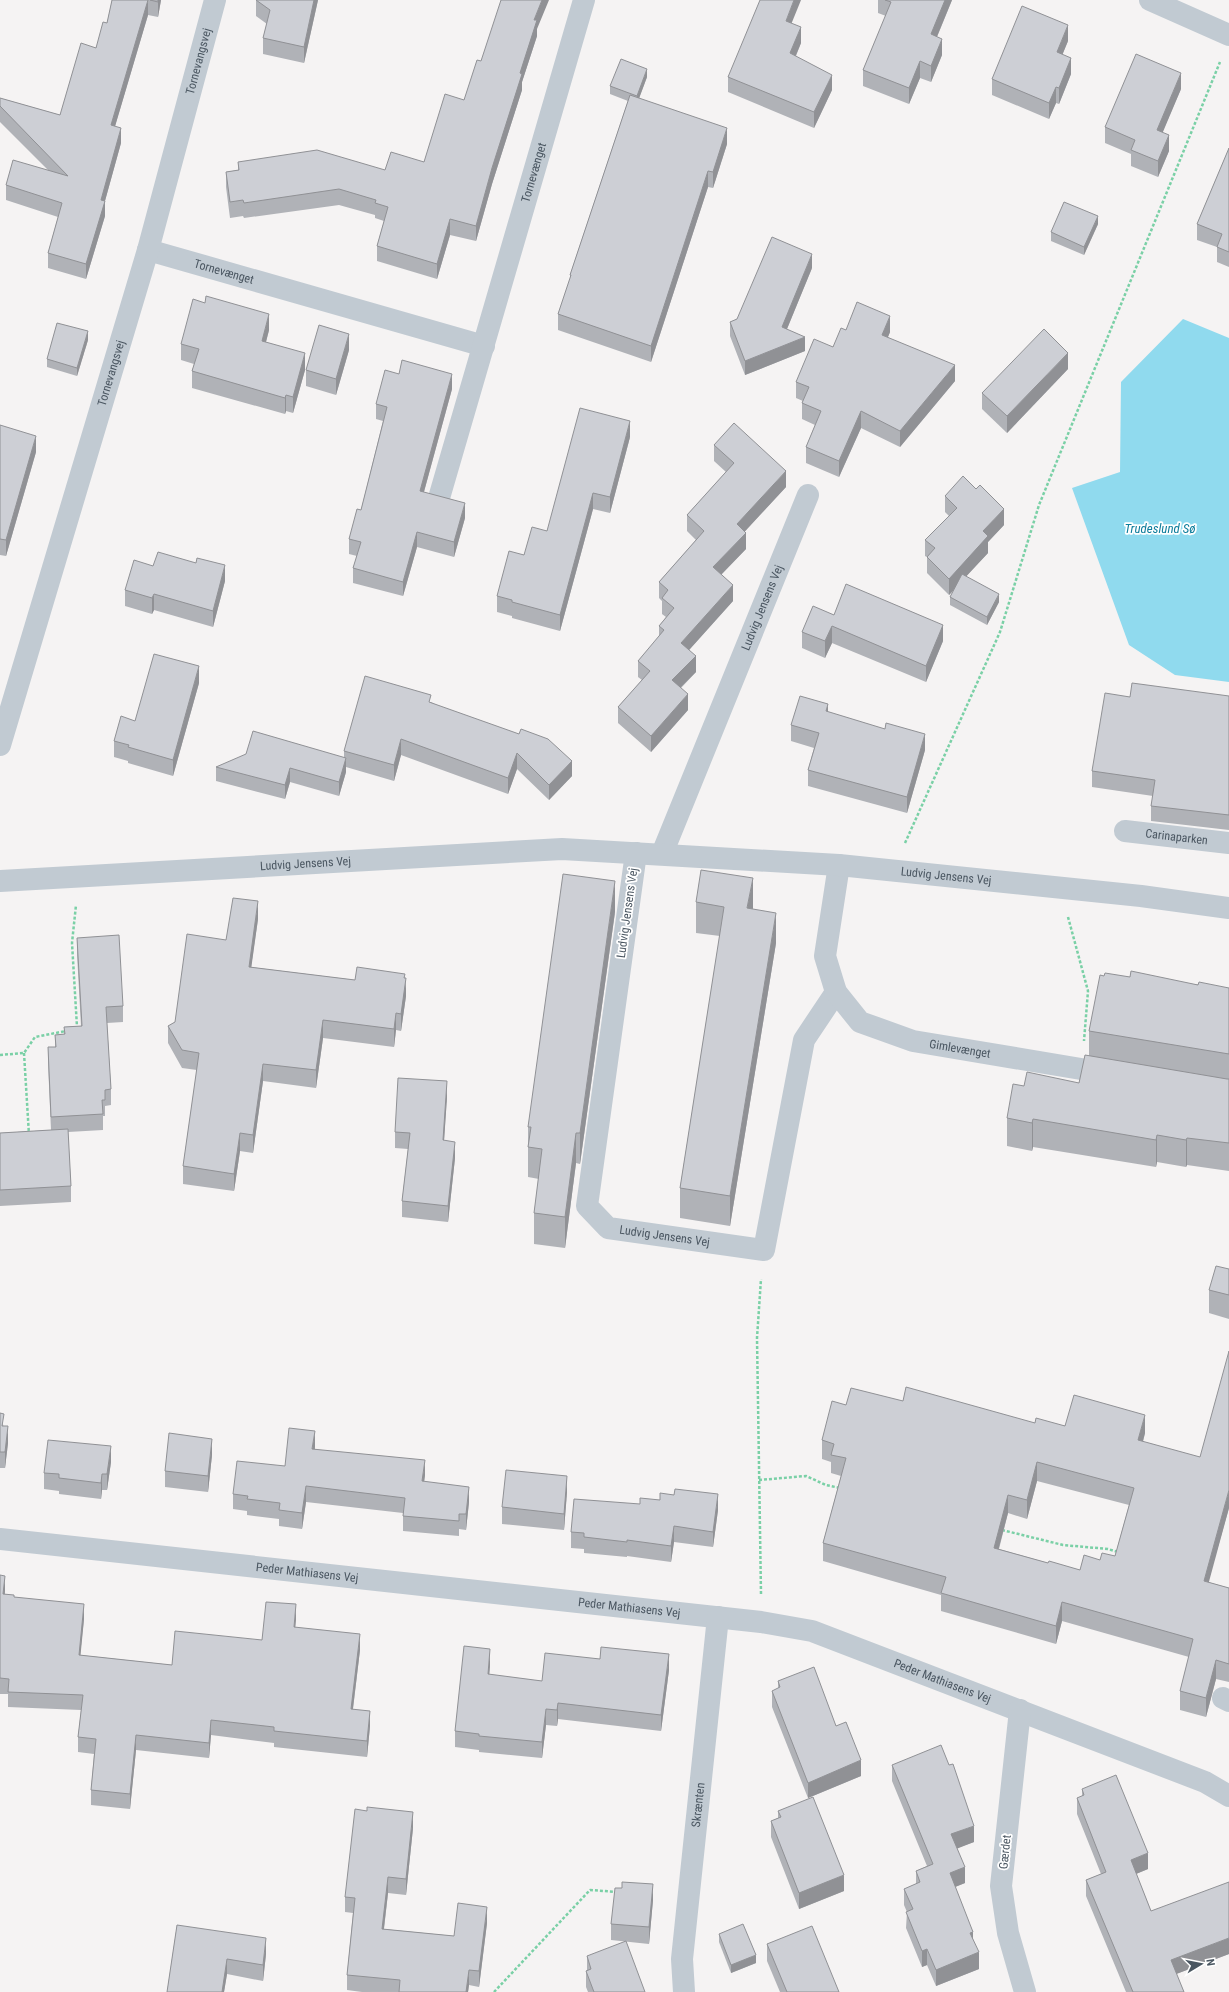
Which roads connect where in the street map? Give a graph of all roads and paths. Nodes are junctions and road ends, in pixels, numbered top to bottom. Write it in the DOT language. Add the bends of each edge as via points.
graph roads {
  1 [pos="214,0"];
  2 [pos="584,0"];
  3 [pos="1150,0"];
  4 [pos="1226,45"];
  5 [pos="148,250"];
  6 [pos="484,346"];
  7 [pos="808,496"];
  8 [pos="439,498"];
  9 [pos="0,745"];
  10 [pos="1125,831"];
  11 [pos="1229,843"];
  12 [pos="636,853"];
  13 [pos="662,854"];
  14 [pos="839,865"];
  15 [pos="893,870"];
  16 [pos="78,877"];
  17 [pos="0,881"];
  18 [pos="1061,888"];
  19 [pos="1229,908"];
  20 [pos="836,992"];
  21 [pos="24,1053"];
  22 [pos="0,1055"];
  23 [pos="1081,1069"];
  24 [pos="1128,1077"];
  25 [pos="22,1136"];
  26 [pos="764,1250"];
  27 [pos="759,1480"];
  28 [pos="841,1488"];
  29 [pos="994,1528"];
  30 [pos="0,1539"];
  31 [pos="1123,1554"];
  32 [pos="718,1617"];
  33 [pos="761,1622"];
  34 [pos="1020,1710"];
  35 [pos="1229,1796"];
  36 [pos="621,1892"];
  37 [pos="494,1992"];
  38 [pos="684,1992"];
  39 [pos="1025,1992"];
  1 -- 5 [label="street, Tornevangsvej"];
  2 -- 6 [label="street, Tornevænget"];
  3 -- 4 [label="street"];
  4 -- 15 [label="path" via="1039,505 1000,632"];
  5 -- 6 [label="street, Tornevænget"];
  5 -- 9 [label="street, Tornevangsvej"];
  6 -- 8 [label="street, Tornevænget"];
  7 -- 13 [label="street, Ludvig Jensens Vej"];
  10 -- 11 [label="street, Carinaparken"];
  12 -- 13 [label="street, Ludvig Jensens Vej"];
  12 -- 16 [label="street, Ludvig Jensens Vej" via="562,849"];
  12 -- 26 [label="street, Ludvig Jensens Vej" via="587,1206 608,1228"];
  13 -- 14 [label="street, Ludvig Jensens Vej"];
  14 -- 15 [label="street, Ludvig Jensens Vej"];
  14 -- 20 [label="street, Gimlevænget" via="825,956"];
  15 -- 18 [label="street, Ludvig Jensens Vej"];
  16 -- 17 [label="street, Ludvig Jensens Vej"];
  16 -- 21 [label="path" via="72,943 77,1027 35,1037"];
  18 -- 19 [label="street, Ludvig Jensens Vej"];
  18 -- 23 [label="path" via="1088,991"];
  20 -- 23 [label="street, Gimlevænget" via="860,1022 913,1041"];
  20 -- 26 [label="street" via="804,1040"];
  21 -- 22 [label="path"];
  21 -- 25 [label="path" via="29,1136"];
  23 -- 24 [label="street, Gimlevænget"];
  26 -- 27 [label="path" via="757,1338"];
  27 -- 28 [label="path" via="806,1476 826,1485"];
  27 -- 33 [label="path"];
  29 -- 31 [label="path" via="1063,1545 1108,1548"];
  30 -- 32 [label="street, Peder Mathiasens Vej"];
  32 -- 33 [label="street, Peder Mathiasens Vej"];
  32 -- 38 [label="street, Skrænten" via="682,1959"];
  33 -- 34 [label="street, Peder Mathiasens Vej" via="812,1632"];
  34 -- 35 [label="street, Peder Mathiasens Vej" via="1205,1782"];
  34 -- 39 [label="street, Gærdet" via="1001,1886 1008,1933"];
  36 -- 37 [label="path" via="590,1890"];
}
